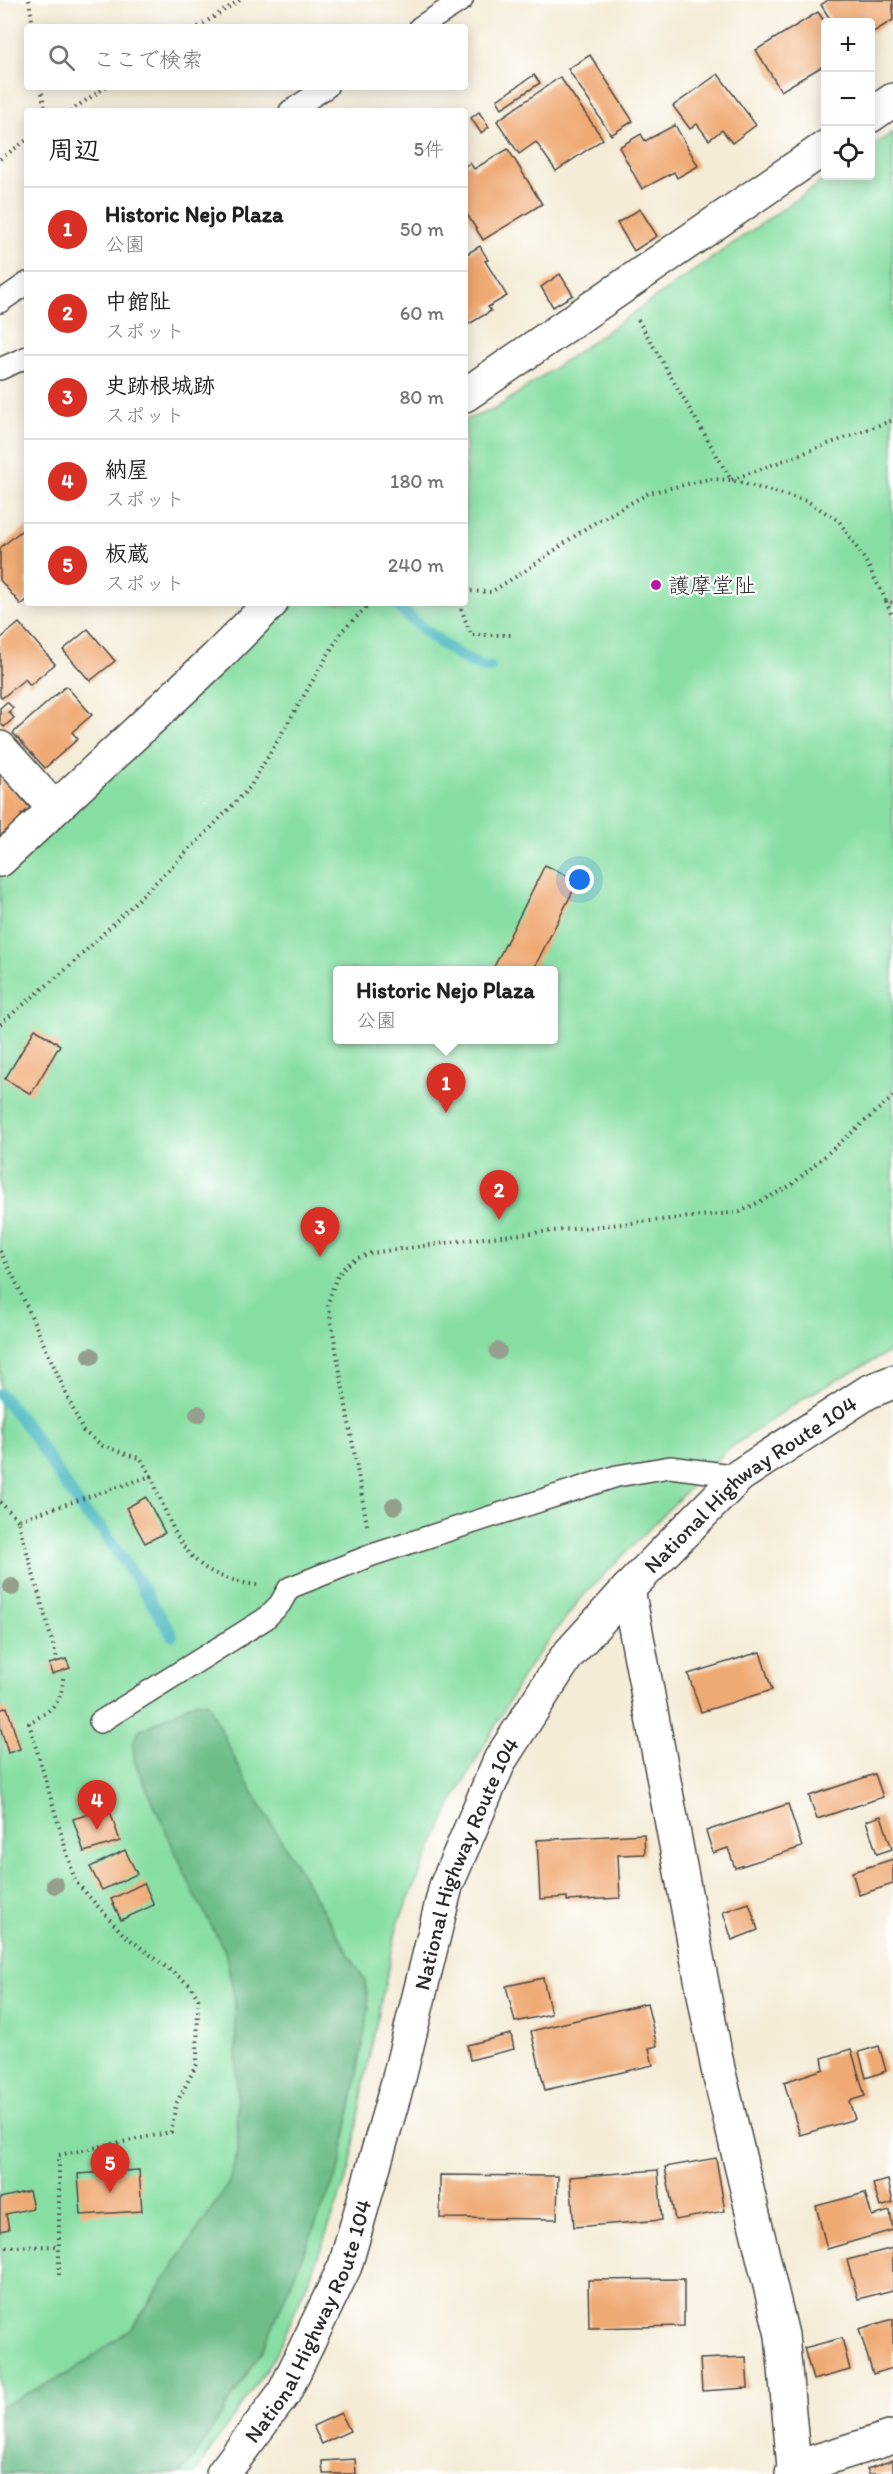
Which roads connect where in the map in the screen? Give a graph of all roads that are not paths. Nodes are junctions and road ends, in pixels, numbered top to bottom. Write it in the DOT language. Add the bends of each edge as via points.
graph roads {
  1 [pos="462,0"];
  2 [pos="425,24"];
  3 [pos="322,90"];
  4 [pos="893,100"];
  5 [pos="295,108"];
  6 [pos="875,113"];
  7 [pos="821,150"];
  8 [pos="24,285"];
  9 [pos="0,302"];
  10 [pos="24,358"];
  11 [pos="0,369"];
  12 [pos="468,393"];
  13 [pos="268,606"];
  14 [pos="0,748"];
  15 [pos="54,808"];
  16 [pos="0,860"];
  17 [pos="893,1382"];
  18 [pos="739,1476"];
  19 [pos="628,1589"];
  20 [pos="100,1722"];
  21 [pos="893,2437"];
  22 [pos="793,2471"];
  23 [pos="223,2474"];
  1 -- 2 [label="lane"];
  3 -- 5 [label="lane"];
  4 -- 6 [label="main road"];
  7 -- 12 [label="main road"];
  8 -- 9 [label="lane"];
  10 -- 11 [label="lane"];
  13 -- 15 [label="main road"];
  14 -- 15 [label="main road"];
  15 -- 16 [label="main road"];
  17 -- 18 [label="main road, National Highway Route 104" via="868,1392"];
  18 -- 19 [label="main road, National Highway Route 104"];
  18 -- 20 [label="lane" via="670,1467 616,1476 372,1555 289,1588 265,1619"];
  19 -- 22 [label="main road" via="718,2069 782,2335"];
  19 -- 23 [label="main road, National Highway Route 104" via="567,1656 500,1760 446,1886 398,2082 345,2266 284,2393"];
  21 -- 22 [label="main road"];
}
